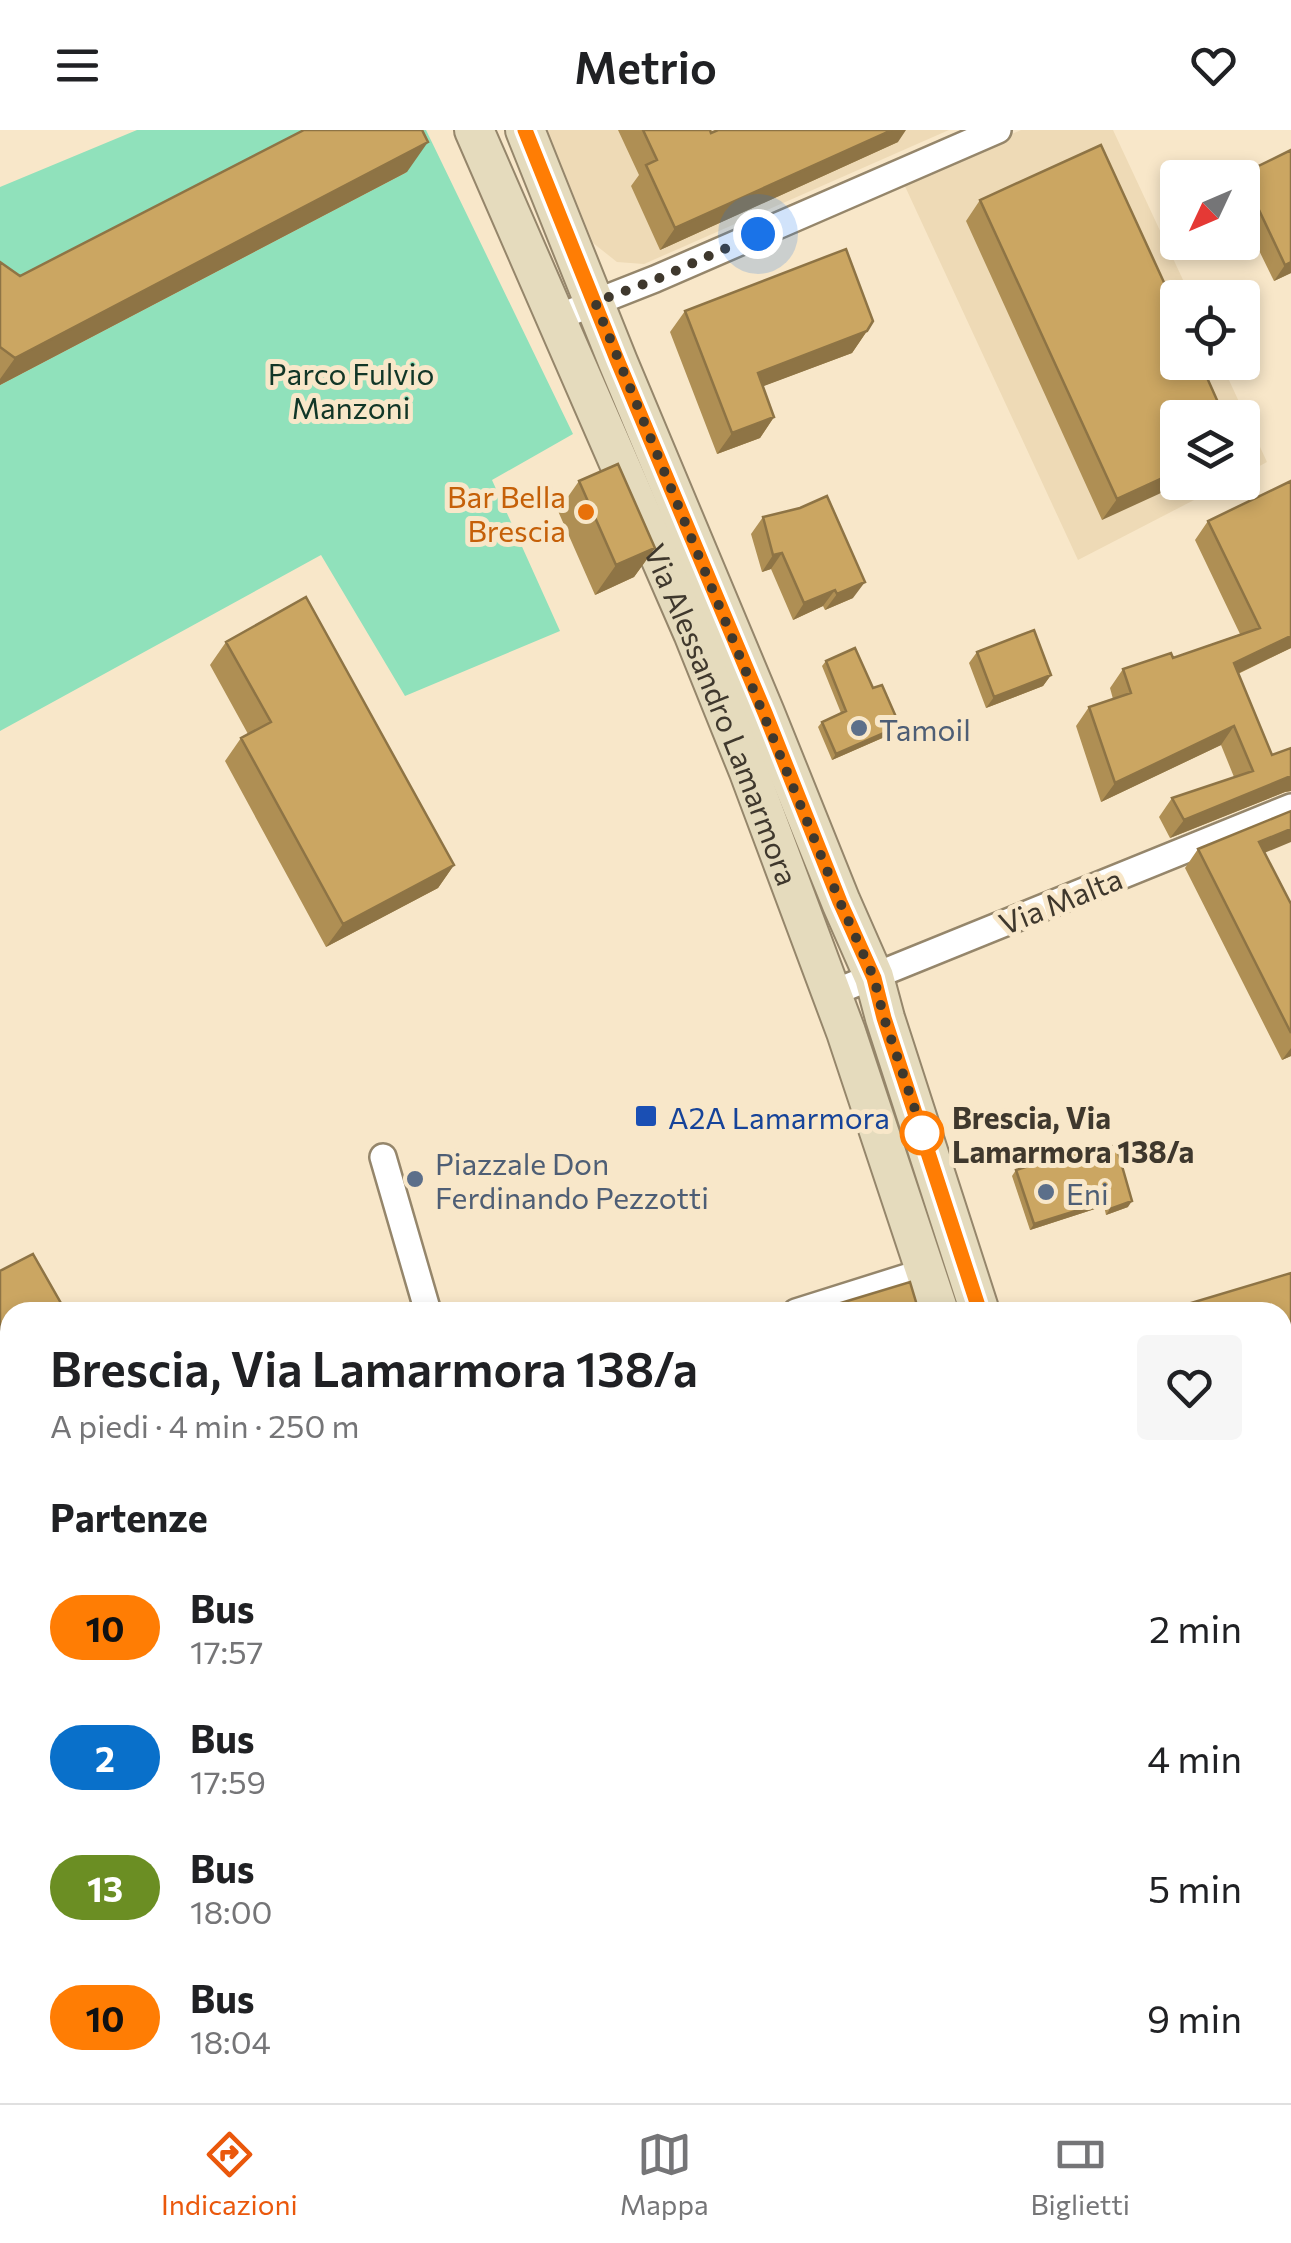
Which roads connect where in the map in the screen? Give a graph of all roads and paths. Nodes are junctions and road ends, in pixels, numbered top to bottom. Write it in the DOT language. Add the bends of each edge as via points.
graph roads {
  1 [pos="474,130"];
  2 [pos="526,130"];
  3 [pos="998,130"];
  4 [pos="595,302"];
  5 [pos="556,318"];
  6 [pos="1291,808"];
  7 [pos="874,978"];
  8 [pos="830,994"];
  9 [pos="383,1157"];
  10 [pos="926,1271"];
  11 [pos="425,1302"];
  12 [pos="828,1302"];
  13 [pos="936,1302"];
  14 [pos="977,1302"];
  1 -- 5 [label="main road, Via Alessandro Lamarmora"];
  2 -- 4 [label="main road, Via Alessandro Lamarmora"];
  3 -- 4 [label="street"];
  4 -- 5 [label="street"];
  4 -- 7 [label="main road, Via Alessandro Lamarmora"];
  5 -- 8 [label="main road, Via Alessandro Lamarmora" via="693,633"];
  6 -- 7 [label="street, Via Malta"];
  7 -- 8 [label="street, Via Malta"];
  7 -- 14 [label="main road, Via Alessandro Lamarmora"];
  8 -- 10 [label="main road, Via Alessandro Lamarmora"];
  9 -- 11 [label="street"];
  10 -- 12 [label="street"];
  10 -- 13 [label="main road, Via Alessandro Lamarmora"];
}
